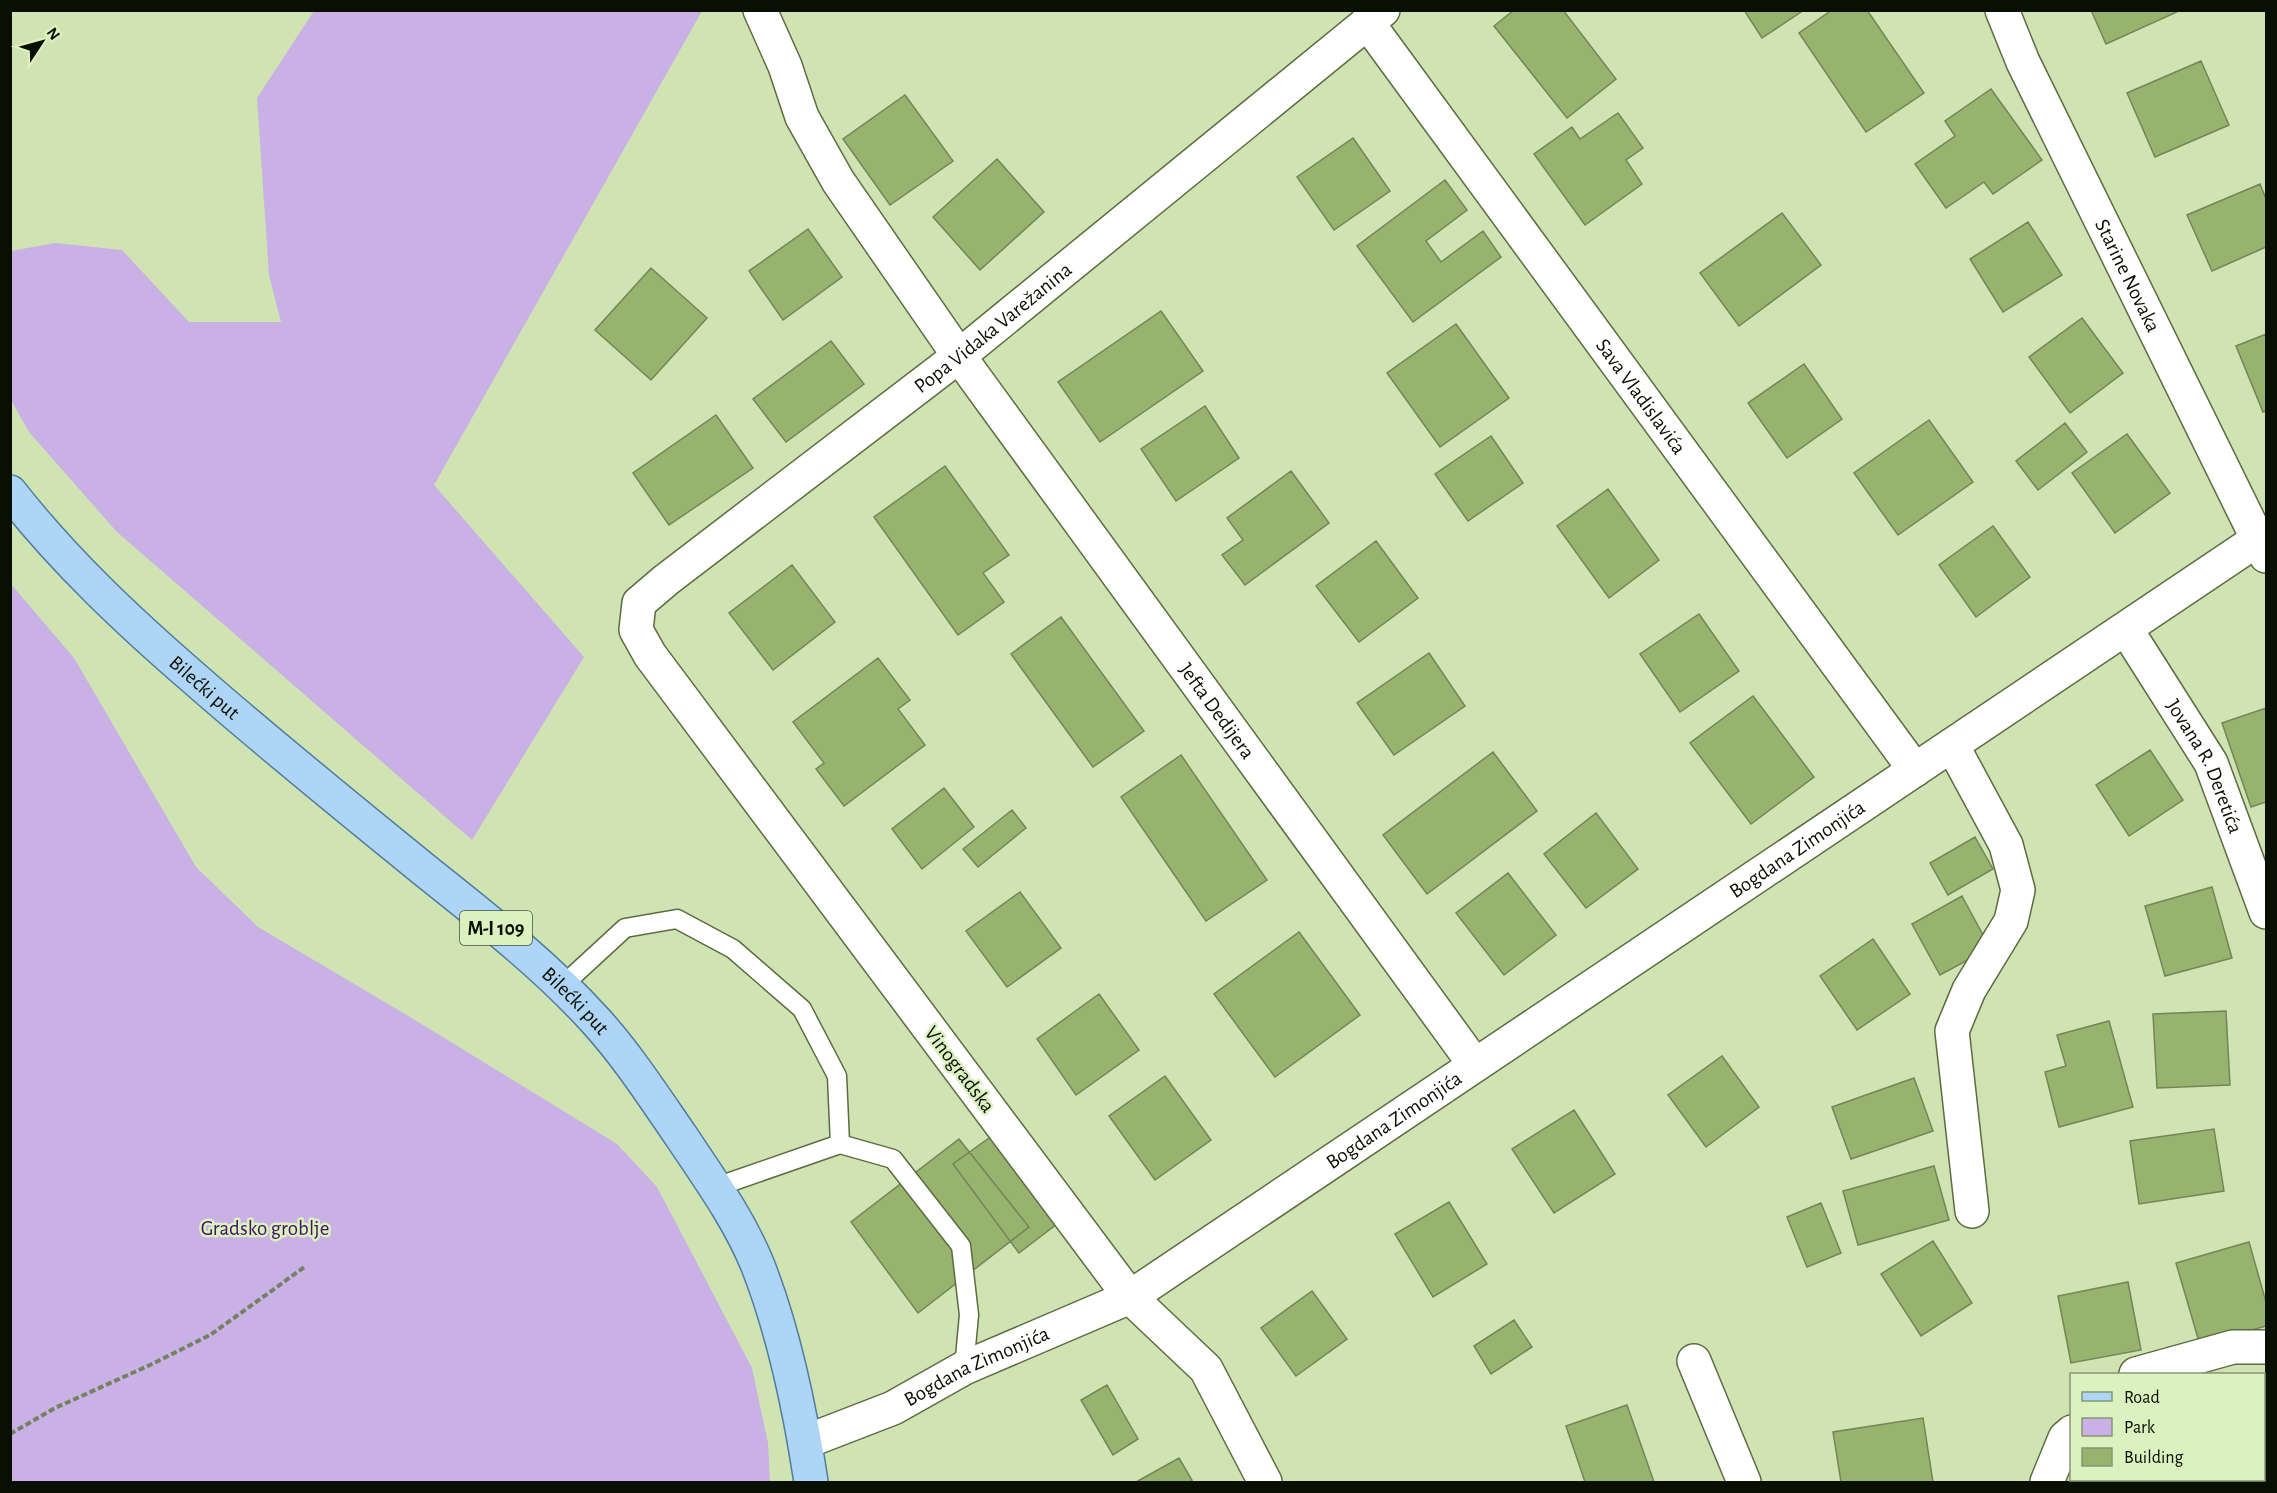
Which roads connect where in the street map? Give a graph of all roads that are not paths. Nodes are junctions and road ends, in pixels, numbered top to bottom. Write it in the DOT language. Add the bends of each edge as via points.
graph roads {
  1 [pos="760,10"];
  2 [pos="2002,10"];
  3 [pos="1375,16"];
  4 [pos="959,356"];
  5 [pos="10,492"];
  6 [pos="2263,544"];
  7 [pos="2126,628"];
  8 [pos="650,655"];
  9 [pos="1952,745"];
  10 [pos="1915,770"];
  11 [pos="2266,912"];
  12 [pos="562,986"];
  13 [pos="1475,1065"];
  14 [pos="840,1144"];
  15 [pos="716,1187"];
  16 [pos="1972,1211"];
  17 [pos="1130,1297"];
  18 [pos="2266,1347"];
  19 [pos="1694,1361"];
  20 [pos="964,1368"];
  21 [pos="2140,1373"];
  22 [pos="2070,1434"];
  23 [pos="805,1442"];
  24 [pos="811,1482"];
  25 [pos="1265,1482"];
  26 [pos="1744,1482"];
  27 [pos="2048,1482"];
  1 -- 4 [label="street, Jefta Dedijera" via="802,117 838,181"];
  2 -- 6 [label="street, Starine Novaka" via="2029,73"];
  3 -- 4 [label="street, Popa Vidaka Varežanina"];
  3 -- 10 [label="street, Sava Vladislavića"];
  4 -- 8 [label="street, Popa Vidaka Varežanina" via="639,603 636,630"];
  4 -- 13 [label="street, Jefta Dedijera"];
  5 -- 12 [label="main road, Bilećki put / M-I 109" via="62,553 137,629"];
  6 -- 7 [label="street, Bogdana Zimonjića"];
  7 -- 9 [label="street, Bogdana Zimonjića"];
  7 -- 11 [label="street, Jovana R. Deretića" via="2211,763"];
  8 -- 17 [label="street, Vinogradska"];
  9 -- 10 [label="street, Bogdana Zimonjića"];
  9 -- 16 [label="street" via="2006,845 2018,890 2011,921 1969,990 1952,1031"];
  10 -- 13 [label="street, Bogdana Zimonjića"];
  12 -- 14 [label="lane" via="625,928 677,920 733,949 802,1009 837,1076"];
  12 -- 15 [label="main road, Bilećki put / M-I 109" via="626,1058"];
  13 -- 17 [label="street, Bogdana Zimonjića"];
  14 -- 15 [label="lane"];
  14 -- 20 [label="lane" via="893,1159 961,1246 969,1315"];
  15 -- 23 [label="main road, Bilećki put / M-I 109" via="757,1265 770,1302"];
  17 -- 20 [label="street, Bogdana Zimonjića"];
  17 -- 25 [label="street, Vinogradska" via="1206,1370"];
  18 -- 21 [label="street" via="2233,1347"];
  19 -- 26 [label="street"];
  20 -- 23 [label="street, Bogdana Zimonjića" via="893,1408"];
  22 -- 27 [label="street"];
  23 -- 24 [label="main road, Bilećki put / M-I 109"];
}
